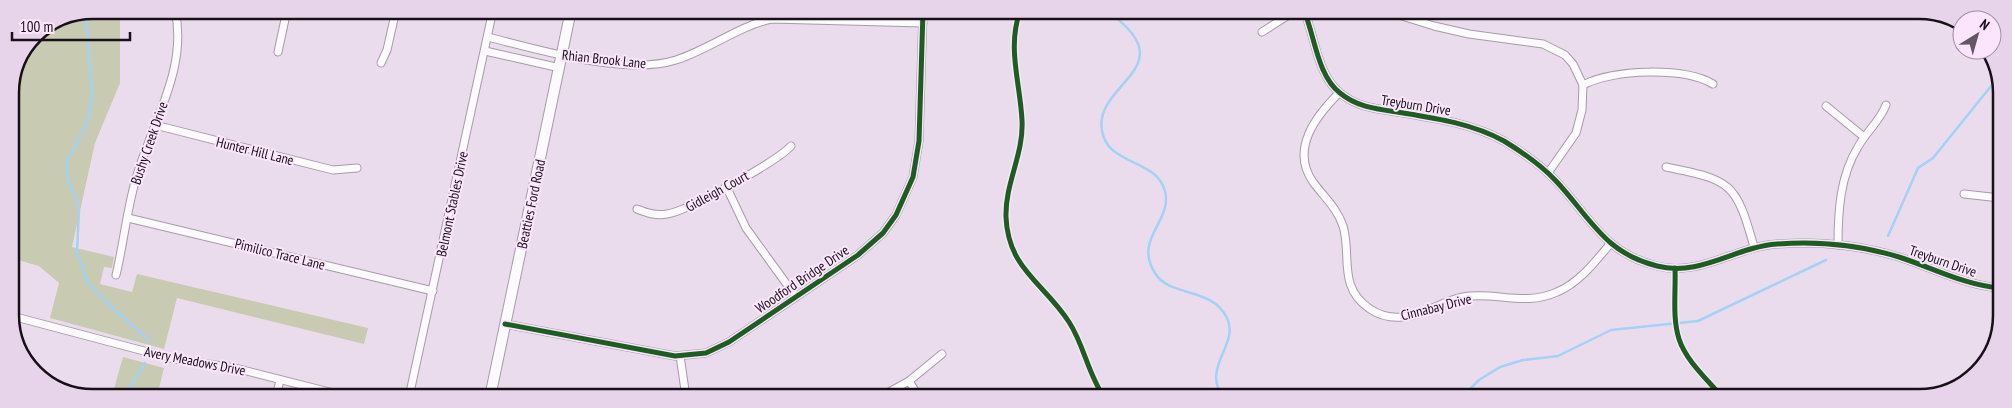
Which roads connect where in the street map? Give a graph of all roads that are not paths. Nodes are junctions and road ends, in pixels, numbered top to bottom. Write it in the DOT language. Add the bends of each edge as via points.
graph roads {
  1 [pos="177,19"];
  2 [pos="285,19"];
  3 [pos="394,19"];
  4 [pos="491,19"];
  5 [pos="569,19"];
  6 [pos="771,19"];
  7 [pos="867,19"];
  8 [pos="923,19"];
  9 [pos="1282,19"];
  10 [pos="1307,19"];
  11 [pos="1412,19"];
  12 [pos="923,23"];
  13 [pos="1262,32"];
  14 [pos="488,36"];
  15 [pos="486,51"];
  16 [pos="278,52"];
  17 [pos="562,57"];
  18 [pos="380,63"];
  19 [pos="560,68"];
  20 [pos="1713,84"];
  21 [pos="1583,85"];
  22 [pos="1339,93"];
  23 [pos="1886,105"];
  24 [pos="1826,106"];
  25 [pos="155,125"];
  26 [pos="1864,137"];
  27 [pos="791,146"];
  28 [pos="1666,167"];
  29 [pos="357,168"];
  30 [pos="1548,173"];
  31 [pos="726,186"];
  32 [pos="1964,194"];
  33 [pos="1993,197"];
  34 [pos="637,209"];
  35 [pos="128,218"];
  36 [pos="1610,244"];
  37 [pos="1838,245"];
  38 [pos="1754,247"];
  39 [pos="116,275"];
  40 [pos="1993,287"];
  41 [pos="433,290"];
  42 [pos="796,297"];
  43 [pos="19,318"];
  44 [pos="505,324"];
  45 [pos="942,354"];
  46 [pos="680,356"];
  47 [pos="280,380"];
  48 [pos="909,381"];
  49 [pos="278,389"];
  50 [pos="317,389"];
  51 [pos="411,389"];
  52 [pos="492,389"];
  53 [pos="685,389"];
  54 [pos="894,389"];
  55 [pos="914,389"];
  1 -- 25 [label="street, Bushy Creek Drive" via="177,57"];
  2 -- 16 [label="street"];
  3 -- 18 [label="street" via="388,50"];
  4 -- 14 [label="street, Belmont Stables Drive"];
  5 -- 17 [label="main road, Beatties Ford Road"];
  6 -- 17 [label="street, Rhian Brook Lane" via="752,24 663,64"];
  7 -- 12 [label="street, Rhian Brook Lane"];
  8 -- 12 [label="street, Woodford Bridge Drive"];
  9 -- 13 [label="street"];
  10 -- 22 [label="street" via="1323,67"];
  11 -- 21 [label="street" via="1469,34 1543,44 1573,64"];
  12 -- 42 [label="street, Woodford Bridge Drive" via="919,141 913,176 905,198 874,242"];
  14 -- 15 [label="street, Belmont Stables Drive"];
  14 -- 17 [label="street, Rhian Brook Lane"];
  15 -- 19 [label="street, Rhian Brook Lane"];
  15 -- 41 [label="street, Belmont Stables Drive"];
  17 -- 19 [label="main road, Beatties Ford Road"];
  19 -- 44 [label="main road, Beatties Ford Road"];
  20 -- 21 [label="street" via="1695,76 1650,73 1606,78"];
  21 -- 30 [label="street" via="1582,110 1576,133"];
  22 -- 30 [label="street, Treyburn Drive" via="1370,108 1448,120 1483,132 1515,148"];
  22 -- 36 [label="street, Cinnabay Drive" via="1309,130 1305,164 1311,180 1339,214 1345,234 1349,281 1359,300 1370,309 1388,316 1404,317 1464,297 1539,298 1572,284"];
  23 -- 26 [label="street"];
  24 -- 26 [label="street"];
  25 -- 29 [label="street, Hunter Hill Lane" via="333,170"];
  25 -- 35 [label="street, Bushy Creek Drive" via="138,170"];
  26 -- 37 [label="street" via="1848,164 1843,182"];
  27 -- 31 [label="street, Gidleigh Court" via="782,155"];
  28 -- 38 [label="street" via="1711,177 1726,185 1742,206"];
  30 -- 36 [label="street, Treyburn Drive"];
  31 -- 34 [label="street, Gidleigh Court" via="680,211 657,215"];
  31 -- 42 [label="street" via="746,228"];
  32 -- 33 [label="street"];
  35 -- 39 [label="street, Bushy Creek Drive"];
  35 -- 41 [label="street, Pimilico Trace Lane"];
  36 -- 38 [label="street, Treyburn Drive" via="1636,260 1673,268 1708,264"];
  37 -- 38 [label="street, Treyburn Drive" via="1788,243"];
  37 -- 40 [label="street, Treyburn Drive" via="1899,258 1961,281"];
  41 -- 51 [label="street, Belmont Stables Drive"];
  42 -- 46 [label="street, Woodford Bridge Drive" via="720,347 706,353"];
  43 -- 47 [label="street, Avery Meadows Drive" via="174,359 236,368"];
  44 -- 46 [label="street, Woodford Bridge Drive"];
  44 -- 52 [label="main road, Beatties Ford Road"];
  45 -- 48 [label="street"];
  46 -- 53 [label="street"];
  47 -- 49 [label="street"];
  47 -- 50 [label="street, Avery Meadows Drive"];
  48 -- 54 [label="street"];
  48 -- 55 [label="street"];
}
